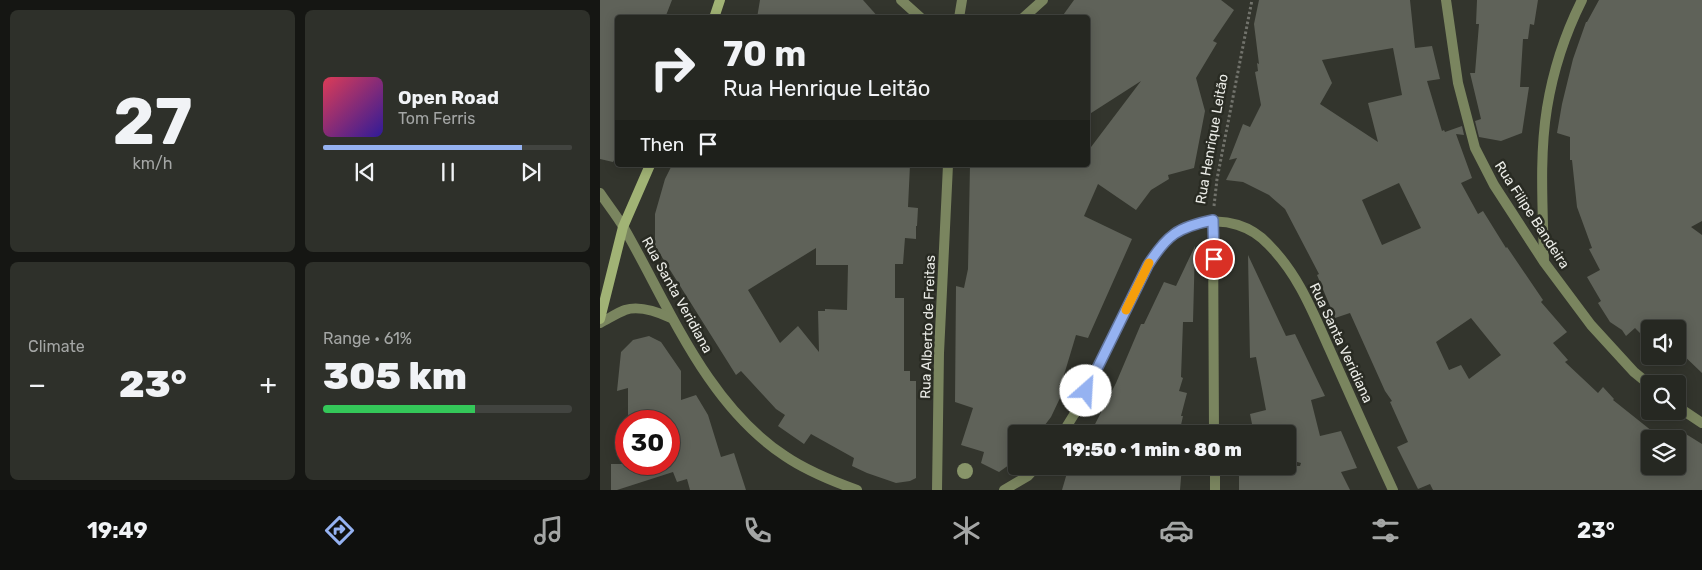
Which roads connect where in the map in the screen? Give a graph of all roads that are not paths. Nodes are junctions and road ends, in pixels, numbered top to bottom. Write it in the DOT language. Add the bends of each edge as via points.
graph roads {
  1 [pos="720,0"];
  2 [pos="901,0"];
  3 [pos="962,0"];
  4 [pos="1043,0"];
  5 [pos="1446,0"];
  6 [pos="1582,0"];
  7 [pos="715,15"];
  8 [pos="918,15"];
  9 [pos="960,15"];
  10 [pos="1026,15"];
  11 [pos="649,167"];
  12 [pos="948,167"];
  13 [pos="600,193"];
  14 [pos="1213,220"];
  15 [pos="623,226"];
  16 [pos="1544,262"];
  17 [pos="671,318"];
  18 [pos="600,319"];
  19 [pos="600,323"];
  20 [pos="1641,378"];
  21 [pos="1686,412"];
  22 [pos="1702,423"];
  23 [pos="1068,425"];
  24 [pos="1214,425"];
  25 [pos="1029,475"];
  26 [pos="1214,475"];
  27 [pos="857,490"];
  28 [pos="937,490"];
  29 [pos="1004,490"];
  30 [pos="1215,490"];
  31 [pos="1393,490"];
  1 -- 7 [label="street"];
  2 -- 8 [label="street"];
  3 -- 9 [label="street"];
  4 -- 10 [label="street"];
  5 -- 16 [label="street, Rua Filipe Bandeira" via="1458,83 1475,148 1494,185"];
  6 -- 16 [label="street" via="1561,51 1547,108"];
  11 -- 15 [label="street"];
  12 -- 28 [label="street, Rua Alberto de Freitas" via="939,352"];
  13 -- 15 [label="street, Rua Santa Veridiana"];
  14 -- 23 [label="street, Rua Santa Veridiana" via="1191,225 1171,235 1157,250"];
  14 -- 24 [label="street, Rua Henrique Leitão"];
  14 -- 31 [label="street, Rua Santa Veridiana" via="1232,222 1267,242 1304,292"];
  15 -- 17 [label="street, Rua Santa Veridiana"];
  15 -- 18 [label="street"];
  16 -- 20 [label="street, Rua Filipe Bandeira" via="1591,325"];
  17 -- 19 [label="street" via="658,312 626,310"];
  17 -- 27 [label="street, Rua Santa Veridiana" via="714,384 751,428 784,456 811,472"];
  21 -- 22 [label="street"];
  25 -- 29 [label="street"];
  26 -- 30 [label="street"];
}
